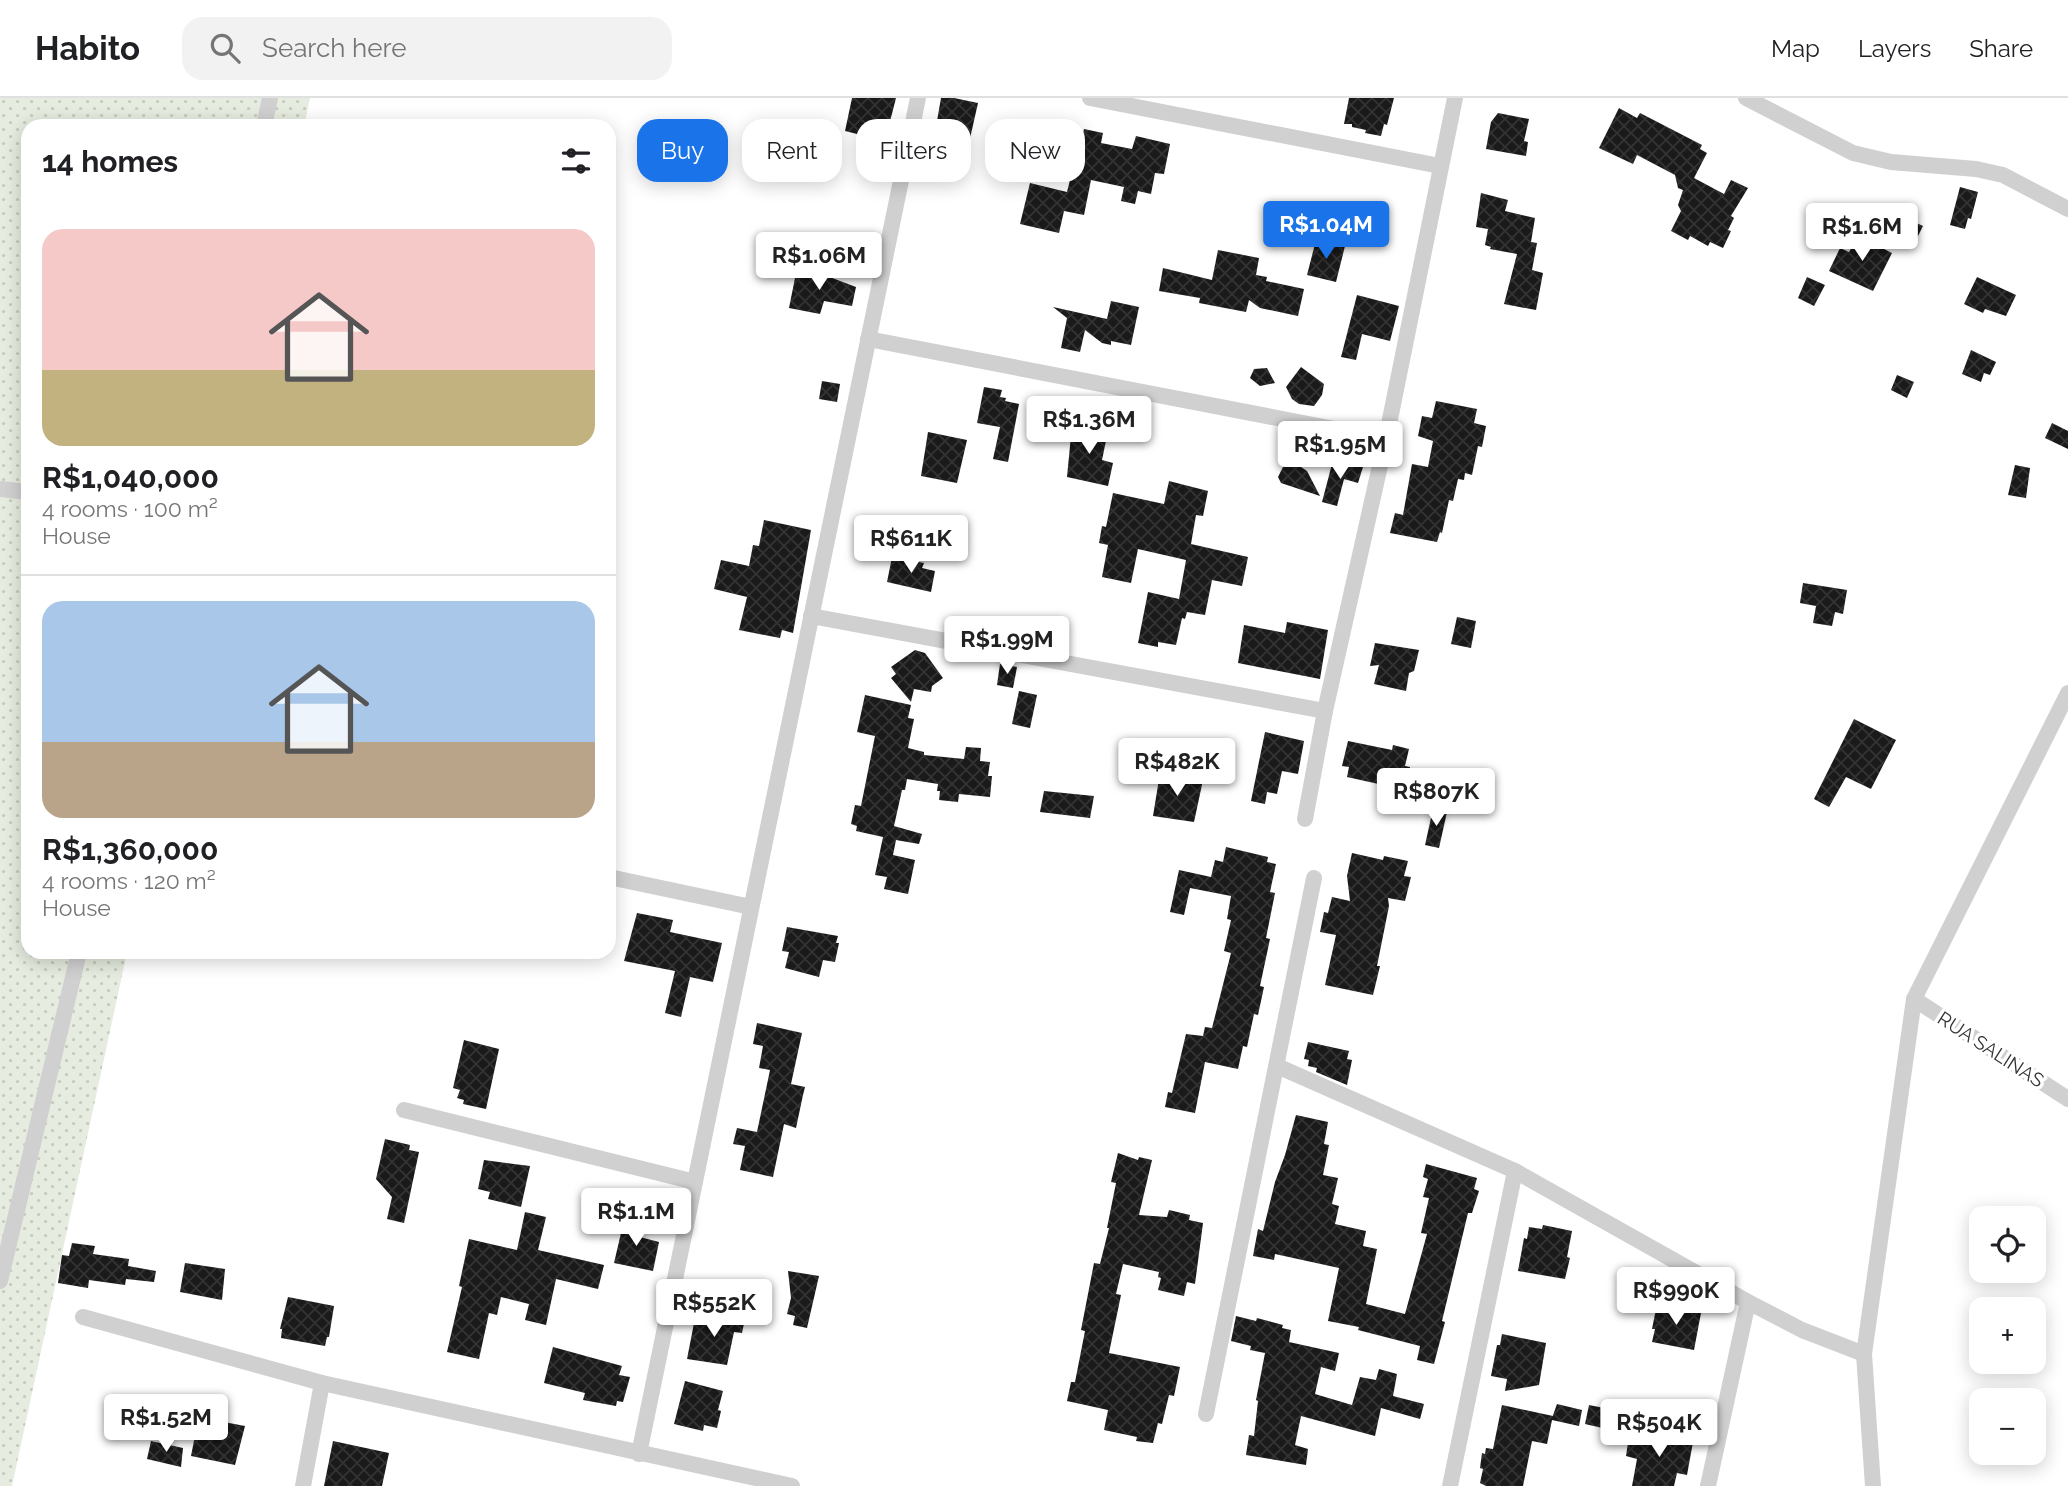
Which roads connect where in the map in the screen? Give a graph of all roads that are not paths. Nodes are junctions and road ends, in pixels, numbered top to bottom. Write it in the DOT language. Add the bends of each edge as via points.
graph roads {
  1 [pos="270,98"];
  2 [pos="918,98"];
  3 [pos="1090,98"];
  4 [pos="1455,98"];
  5 [pos="1746,98"];
  6 [pos="266,119"];
  7 [pos="1440,166"];
  8 [pos="2068,209"];
  9 [pos="868,339"];
  10 [pos="1386,439"];
  11 [pos="0,489"];
  12 [pos="21,491"];
  13 [pos="811,617"];
  14 [pos="2068,693"];
  15 [pos="1325,711"];
  16 [pos="1305,818"];
  17 [pos="616,878"];
  18 [pos="1314,878"];
  19 [pos="751,907"];
  20 [pos="77,959"];
  21 [pos="1914,999"];
  22 [pos="1277,1066"];
  23 [pos="2068,1099"];
  24 [pos="404,1110"];
  25 [pos="1515,1171"];
  26 [pos="695,1182"];
  27 [pos="0,1281"];
  28 [pos="1748,1302"];
  29 [pos="83,1317"];
  30 [pos="1864,1354"];
  31 [pos="322,1383"];
  32 [pos="1206,1414"];
  33 [pos="639,1454"];
  34 [pos="303,1486"];
  35 [pos="792,1486"];
  36 [pos="1450,1486"];
  37 [pos="1708,1486"];
  38 [pos="1874,1486"];
  1 -- 6 [label="street"];
  2 -- 9 [label="street"];
  3 -- 7 [label="street"];
  4 -- 7 [label="street"];
  5 -- 8 [label="street" via="1853,153 2003,175"];
  7 -- 10 [label="street"];
  9 -- 10 [label="street"];
  9 -- 13 [label="street"];
  10 -- 15 [label="street"];
  11 -- 12 [label="street"];
  13 -- 15 [label="street"];
  13 -- 19 [label="street"];
  14 -- 21 [label="street"];
  15 -- 16 [label="street"];
  17 -- 19 [label="street"];
  18 -- 22 [label="street"];
  19 -- 26 [label="street"];
  20 -- 27 [label="street"];
  21 -- 23 [label="street, RUA SALINAS"];
  21 -- 30 [label="street"];
  22 -- 25 [label="street"];
  22 -- 32 [label="street"];
  24 -- 26 [label="street"];
  25 -- 28 [label="street"];
  25 -- 36 [label="street"];
  26 -- 33 [label="street"];
  28 -- 30 [label="street"];
  28 -- 37 [label="street"];
  29 -- 31 [label="street"];
  30 -- 38 [label="street"];
  31 -- 33 [label="street"];
  31 -- 34 [label="street"];
  33 -- 35 [label="street"];
}
